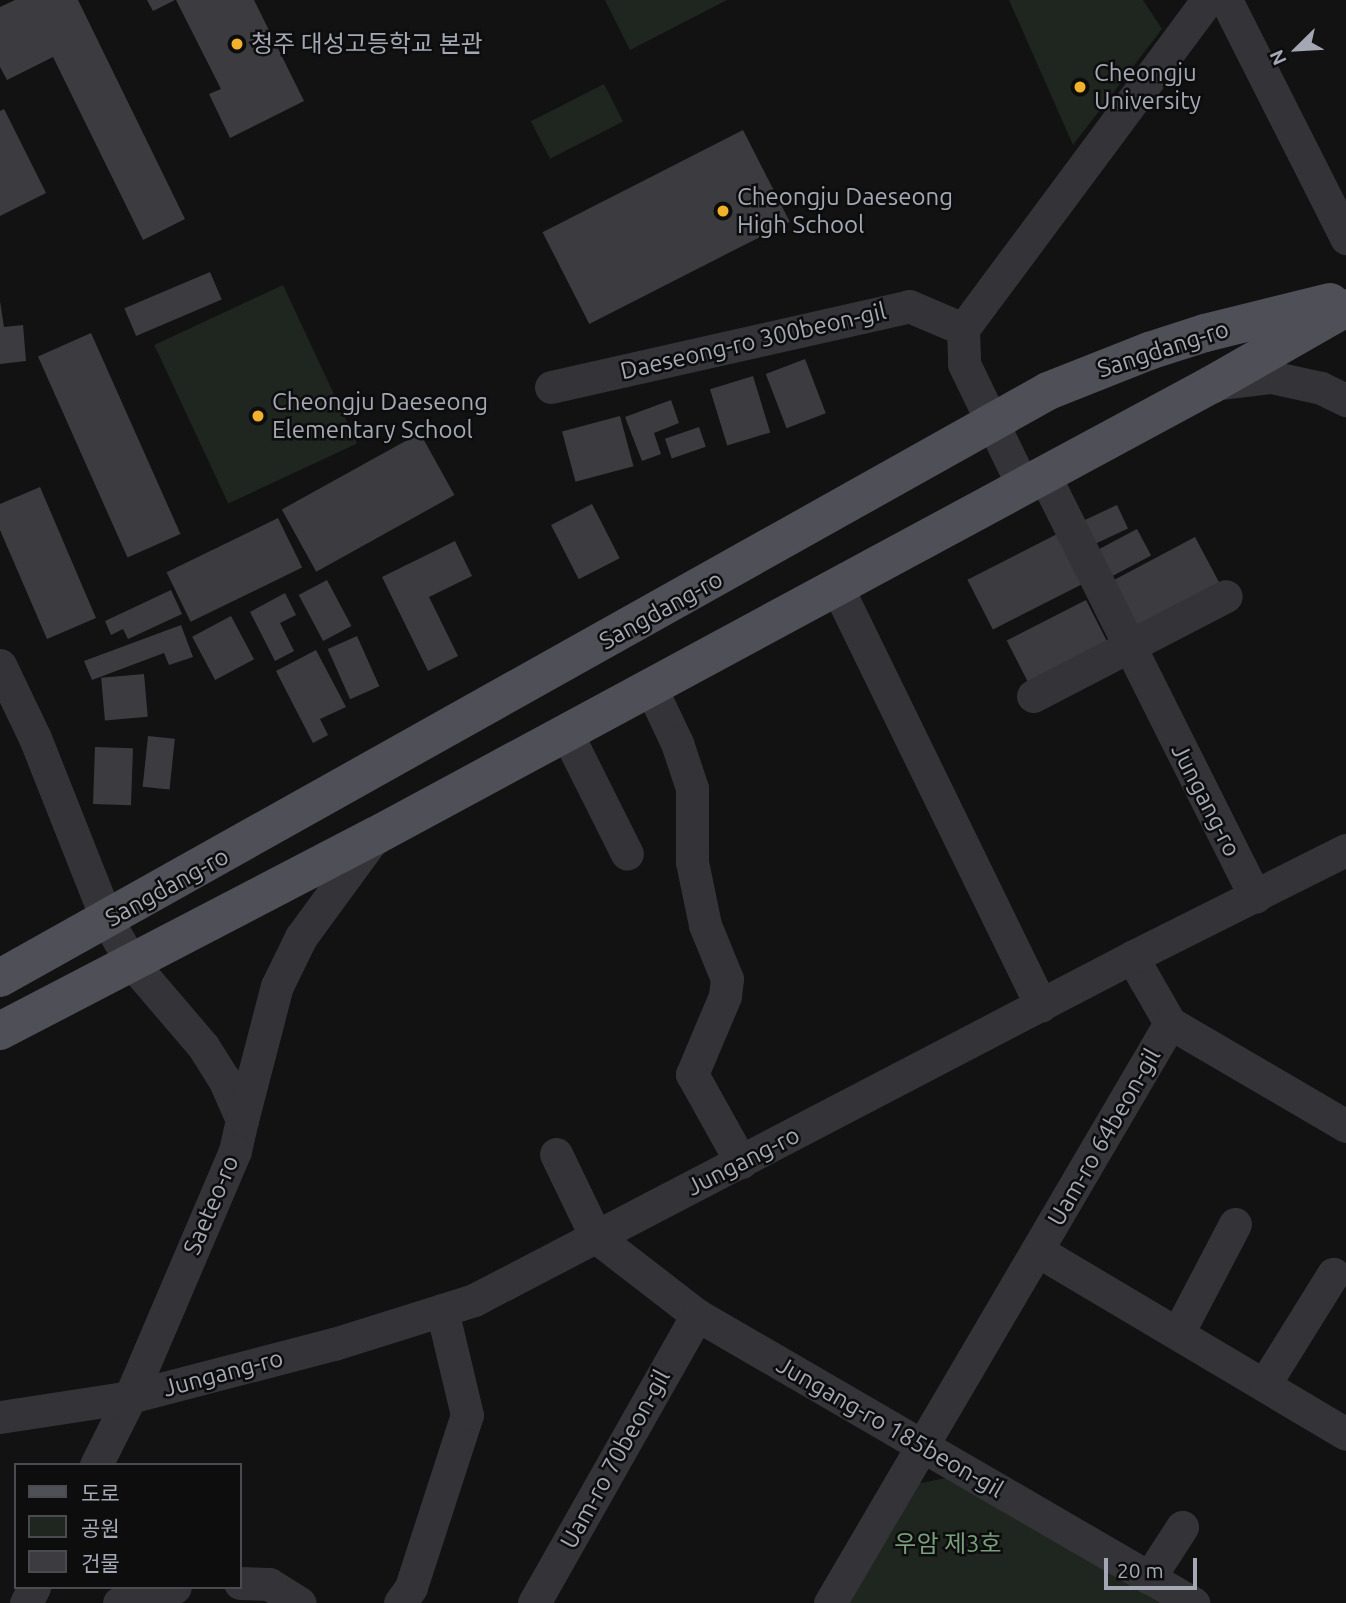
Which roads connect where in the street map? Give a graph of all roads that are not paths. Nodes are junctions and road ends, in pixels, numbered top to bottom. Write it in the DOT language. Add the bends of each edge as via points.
graph roads {
  1 [pos="1206,0"];
  2 [pos="1226,0"];
  3 [pos="1346,238"];
  4 [pos="1346,298"];
  5 [pos="1346,308"];
  6 [pos="963,328"];
  7 [pos="1211,385"];
  8 [pos="551,387"];
  9 [pos="1346,400"];
  10 [pos="993,423"];
  11 [pos="1033,479"];
  12 [pos="836,585"];
  13 [pos="1226,596"];
  14 [pos="1129,646"];
  15 [pos="0,665"];
  16 [pos="650,686"];
  17 [pos="1033,696"];
  18 [pos="566,732"];
  19 [pos="375,836"];
  20 [pos="1346,850"];
  21 [pos="627,854"];
  22 [pos="1255,897"];
  23 [pos="107,920"];
  24 [pos="1132,957"];
  25 [pos="132,962"];
  26 [pos="0,978"];
  27 [pos="1041,1006"];
  28 [pos="1170,1023"];
  29 [pos="0,1031"];
  30 [pos="243,1120"];
  31 [pos="1346,1126"];
  32 [pos="556,1154"];
  33 [pos="741,1162"];
  34 [pos="1235,1224"];
  35 [pos="596,1237"];
  36 [pos="1038,1251"];
  37 [pos="1333,1274"];
  38 [pos="442,1310"];
  39 [pos="696,1315"];
  40 [pos="1178,1334"];
  41 [pos="1254,1379"];
  42 [pos="130,1397"];
  43 [pos="0,1418"];
  44 [pos="1346,1434"];
  45 [pos="924,1447"];
  46 [pos="97,1463"];
  47 [pos="1182,1527"];
  48 [pos="1149,1577"];
  49 [pos="242,1583"];
  50 [pos="168,1589"];
  51 [pos="281,1598"];
  52 [pos="120,1603"];
  53 [pos="400,1603"];
  54 [pos="534,1603"];
  55 [pos="830,1603"];
  56 [pos="1193,1603"];
  1 -- 6 [label="street"];
  2 -- 3 [label="street"];
  4 -- 10 [label="main road, Sangdang-ro" via="1205,333 1138,355 1048,391"];
  5 -- 7 [label="main road, Sangdang-ro"];
  6 -- 8 [label="street, Daeseong-ro 300beon-gil" via="909,306"];
  6 -- 10 [label="street" via="964,364"];
  7 -- 9 [label="street" via="1271,377 1321,388"];
  7 -- 11 [label="main road, Sangdang-ro"];
  10 -- 11 [label="street"];
  10 -- 23 [label="main road, Sangdang-ro"];
  11 -- 12 [label="main road, Sangdang-ro"];
  11 -- 14 [label="street"];
  12 -- 16 [label="main road, Sangdang-ro"];
  12 -- 27 [label="street"];
  13 -- 14 [label="street"];
  14 -- 17 [label="street"];
  14 -- 22 [label="street, Jungang-ro"];
  15 -- 23 [label="street" via="35,738"];
  16 -- 18 [label="main road, Sangdang-ro"];
  16 -- 33 [label="street" via="692,788 692,862 705,925 726,979 725,996 692,1074"];
  18 -- 19 [label="main road, Sangdang-ro"];
  18 -- 21 [label="street"];
  19 -- 25 [label="main road, Sangdang-ro"];
  19 -- 30 [label="street, Saeteo-ro" via="301,937 277,986"];
  20 -- 22 [label="street, Jungang-ro"];
  22 -- 24 [label="street, Jungang-ro"];
  23 -- 25 [label="street"];
  23 -- 26 [label="main road, Sangdang-ro"];
  24 -- 27 [label="street, Jungang-ro"];
  24 -- 28 [label="street"];
  25 -- 29 [label="main road, Sangdang-ro"];
  25 -- 30 [label="street" via="203,1046"];
  27 -- 33 [label="street, Jungang-ro"];
  28 -- 31 [label="street"];
  28 -- 36 [label="street, Uam-ro 64beon-gil"];
  30 -- 42 [label="street, Saeteo-ro" via="235,1151"];
  32 -- 35 [label="street"];
  33 -- 35 [label="street, Jungang-ro"];
  34 -- 40 [label="street"];
  35 -- 38 [label="street, Jungang-ro" via="474,1300"];
  35 -- 39 [label="street, Jungang-ro 185beon-gil"];
  36 -- 40 [label="street, Uam-ro 64beon-gil"];
  36 -- 45 [label="street, Uam-ro 64beon-gil"];
  37 -- 41 [label="street"];
  38 -- 42 [label="street, Jungang-ro" via="334,1344"];
  38 -- 53 [label="street" via="467,1415 411,1587"];
  39 -- 45 [label="street, Jungang-ro 185beon-gil"];
  39 -- 54 [label="street, Uam-ro 70beon-gil"];
  40 -- 41 [label="street, Uam-ro 64beon-gil"];
  41 -- 44 [label="street, Uam-ro 64beon-gil"];
  42 -- 43 [label="street, Jungang-ro"];
  42 -- 46 [label="street, Saeteo-ro"];
  45 -- 48 [label="street, Jungang-ro 185beon-gil"];
  45 -- 55 [label="street, Uam-ro 64beon-gil"];
  47 -- 48 [label="street"];
  48 -- 56 [label="street, Jungang-ro 185beon-gil"];
  49 -- 51 [label="street" via="268,1584"];
  50 -- 52 [label="street"];
}
